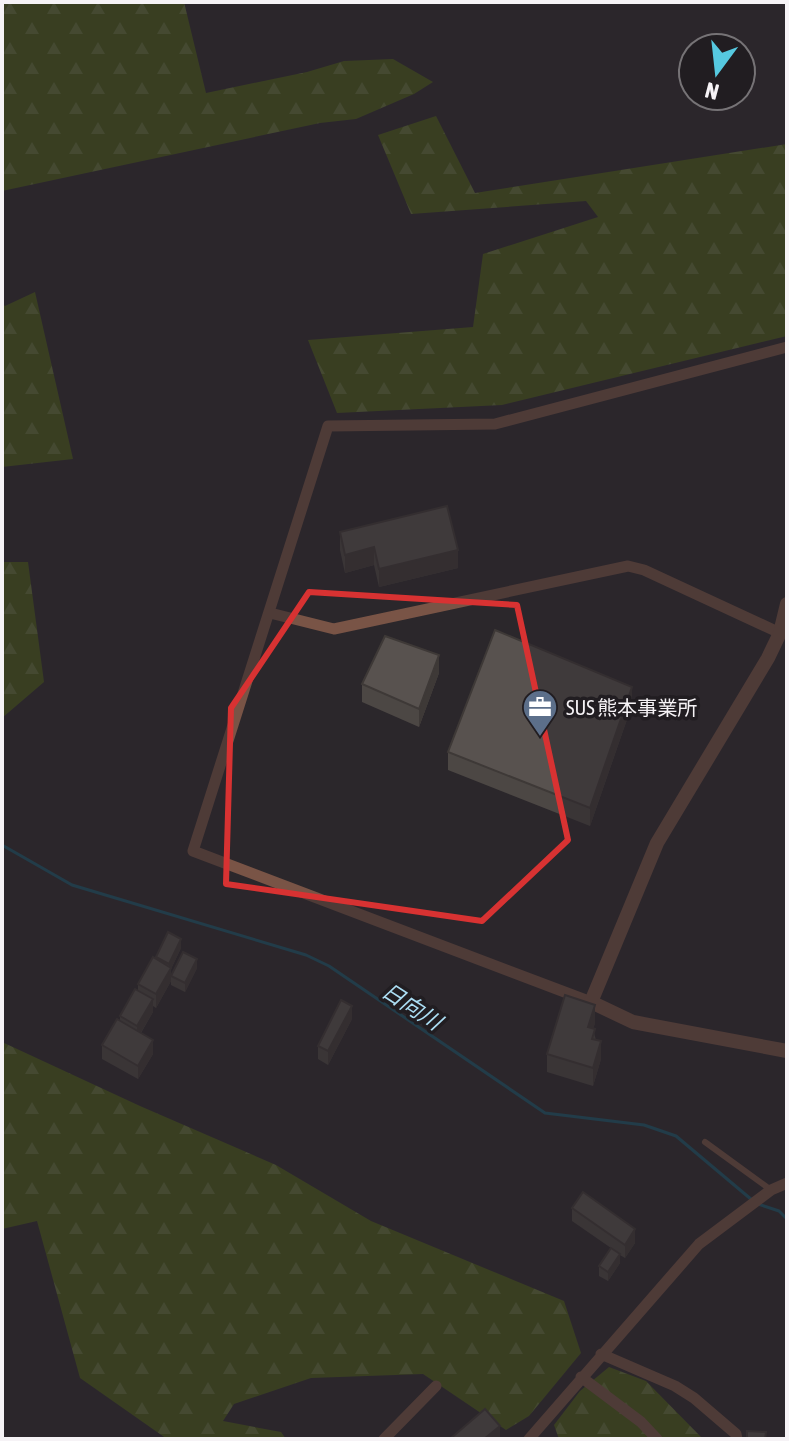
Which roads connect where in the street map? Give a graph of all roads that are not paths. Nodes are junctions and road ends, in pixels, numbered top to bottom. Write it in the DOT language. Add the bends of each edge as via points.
graph roads {
  1 [pos="787,347"];
  2 [pos="787,604"];
  3 [pos="270,613"];
  4 [pos="783,633"];
  5 [pos="591,1002"];
  6 [pos="787,1051"];
  7 [pos="705,1142"];
  8 [pos="787,1183"];
  9 [pos="771,1190"];
  10 [pos="601,1354"];
  11 [pos="581,1377"];
  12 [pos="436,1386"];
  13 [pos="384,1439"];
  14 [pos="529,1439"];
  15 [pos="657,1439"];
  16 [pos="737,1439"];
  1 -- 3 [label="street" via="495,424 328,426"];
  2 -- 4 [label="street"];
  3 -- 4 [label="street" via="334,629 628,566"];
  3 -- 5 [label="street" via="193,851"];
  4 -- 5 [label="street" via="657,843"];
  5 -- 6 [label="street" via="633,1022"];
  7 -- 9 [label="lane"];
  8 -- 9 [label="street"];
  9 -- 10 [label="street" via="699,1244"];
  10 -- 11 [label="street"];
  10 -- 16 [label="street" via="685,1392"];
  11 -- 14 [label="street"];
  11 -- 15 [label="street"];
  12 -- 13 [label="street"];
}
